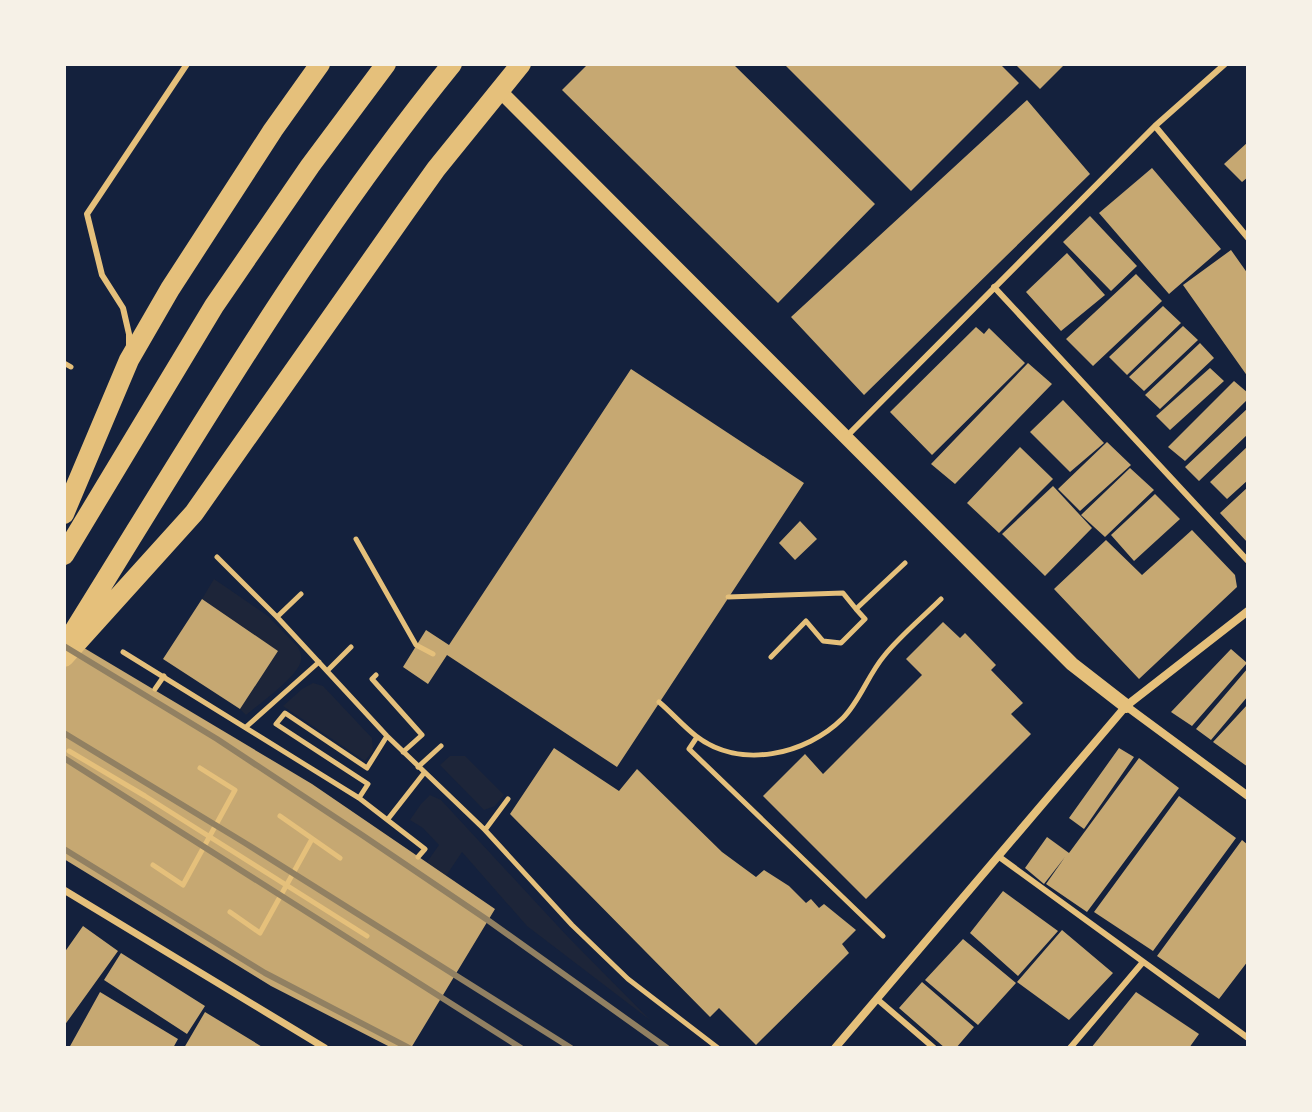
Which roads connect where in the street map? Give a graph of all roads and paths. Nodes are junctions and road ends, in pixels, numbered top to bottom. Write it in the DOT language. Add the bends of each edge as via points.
graph roads {
  1 [pos="187,64"];
  2 [pos="320,64"];
  3 [pos="386,64"];
  4 [pos="452,64"];
  5 [pos="521,64"];
  6 [pos="1225,64"];
  7 [pos="499,90"];
  8 [pos="1155,126"];
  9 [pos="1248,238"];
  10 [pos="994,287"];
  11 [pos="129,360"];
  12 [pos="64,363"];
  13 [pos="71,367"];
  14 [pos="846,437"];
  15 [pos="64,514"];
  16 [pos="356,539"];
  17 [pos="64,555"];
  18 [pos="217,557"];
  19 [pos="1248,561"];
  20 [pos="905,563"];
  21 [pos="301,594"];
  22 [pos="728,597"];
  23 [pos="941,599"];
  24 [pos="856,609"];
  25 [pos="1248,611"];
  26 [pos="277,617"];
  27 [pos="64,647"];
  28 [pos="351,647"];
  29 [pos="123,652"];
  30 [pos="433,654"];
  31 [pos="64,657"];
  32 [pos="771,657"];
  33 [pos="319,662"];
  34 [pos="327,671"];
  35 [pos="376,675"];
  36 [pos="164,676"];
  37 [pos="155,689"];
  38 [pos="659,702"];
  39 [pos="1126,706"];
  40 [pos="246,727"];
  41 [pos="387,736"];
  42 [pos="697,737"];
  43 [pos="441,746"];
  44 [pos="69,751"];
  45 [pos="403,752"];
  46 [pos="418,767"];
  47 [pos="200,768"];
  48 [pos="424,773"];
  49 [pos="1248,796"];
  50 [pos="359,798"];
  51 [pos="508,799"];
  52 [pos="280,816"];
  53 [pos="388,819"];
  54 [pos="485,830"];
  55 [pos="312,839"];
  56 [pos="998,856"];
  57 [pos="418,857"];
  58 [pos="340,858"];
  59 [pos="153,865"];
  60 [pos="287,885"];
  61 [pos="64,890"];
  62 [pos="230,912"];
  63 [pos="367,936"];
  64 [pos="883,936"];
  65 [pos="1143,962"];
  66 [pos="877,999"];
  67 [pos="1248,1038"];
  68 [pos="325,1048"];
  69 [pos="718,1048"];
  70 [pos="835,1048"];
  71 [pos="934,1048"];
  72 [pos="1070,1048"];
  1 -- 11 [label="lane" via="87,214 102,275 123,308"];
  2 -- 11 [label="main road" via="170,289"];
  3 -- 17 [label="main road" via="214,306"];
  4 -- 27 [label="main road" via="300,270"];
  5 -- 7 [label="main road"];
  6 -- 8 [label="lane"];
  7 -- 14 [label="street"];
  7 -- 31 [label="main road" via="406,211 194,513"];
  8 -- 9 [label="lane"];
  8 -- 10 [label="lane"];
  10 -- 14 [label="lane"];
  10 -- 19 [label="lane"];
  11 -- 15 [label="main road"];
  12 -- 13 [label="path"];
  14 -- 39 [label="street" via="1072,664"];
  16 -- 30 [label="path" via="416,645"];
  18 -- 26 [label="path"];
  20 -- 24 [label="path"];
  21 -- 26 [label="path"];
  22 -- 24 [label="path" via="843,593"];
  23 -- 42 [label="path" via="884,656 845,716 823,735 799,748 745,755"];
  24 -- 32 [label="path" via="865,619 841,643 823,641 806,621"];
  25 -- 39 [label="street"];
  26 -- 33 [label="path"];
  28 -- 34 [label="path"];
  29 -- 36 [label="path"];
  33 -- 34 [label="path"];
  33 -- 40 [label="path"];
  34 -- 41 [label="path"];
  35 -- 45 [label="path" via="372,679 422,735"];
  36 -- 37 [label="path"];
  36 -- 40 [label="path"];
  38 -- 42 [label="path"];
  39 -- 49 [label="street"];
  39 -- 56 [label="street"];
  40 -- 50 [label="path"];
  41 -- 45 [label="path"];
  41 -- 50 [label="path" via="367,768 285,713 276,724 368,784"];
  42 -- 64 [label="path" via="689,749"];
  43 -- 46 [label="path"];
  44 -- 60 [label="path"];
  45 -- 46 [label="path"];
  46 -- 48 [label="path"];
  47 -- 59 [label="path" via="235,790 183,885"];
  48 -- 53 [label="path"];
  48 -- 54 [label="path"];
  50 -- 53 [label="path"];
  51 -- 54 [label="path"];
  52 -- 55 [label="path"];
  53 -- 57 [label="path" via="425,849"];
  54 -- 69 [label="path" via="628,979"];
  55 -- 58 [label="path"];
  55 -- 60 [label="path"];
  56 -- 65 [label="lane"];
  56 -- 66 [label="street"];
  60 -- 62 [label="path" via="260,933"];
  60 -- 63 [label="path"];
  61 -- 68 [label="street"];
  65 -- 67 [label="lane"];
  65 -- 72 [label="lane"];
  66 -- 70 [label="street"];
  66 -- 71 [label="lane"];
}
